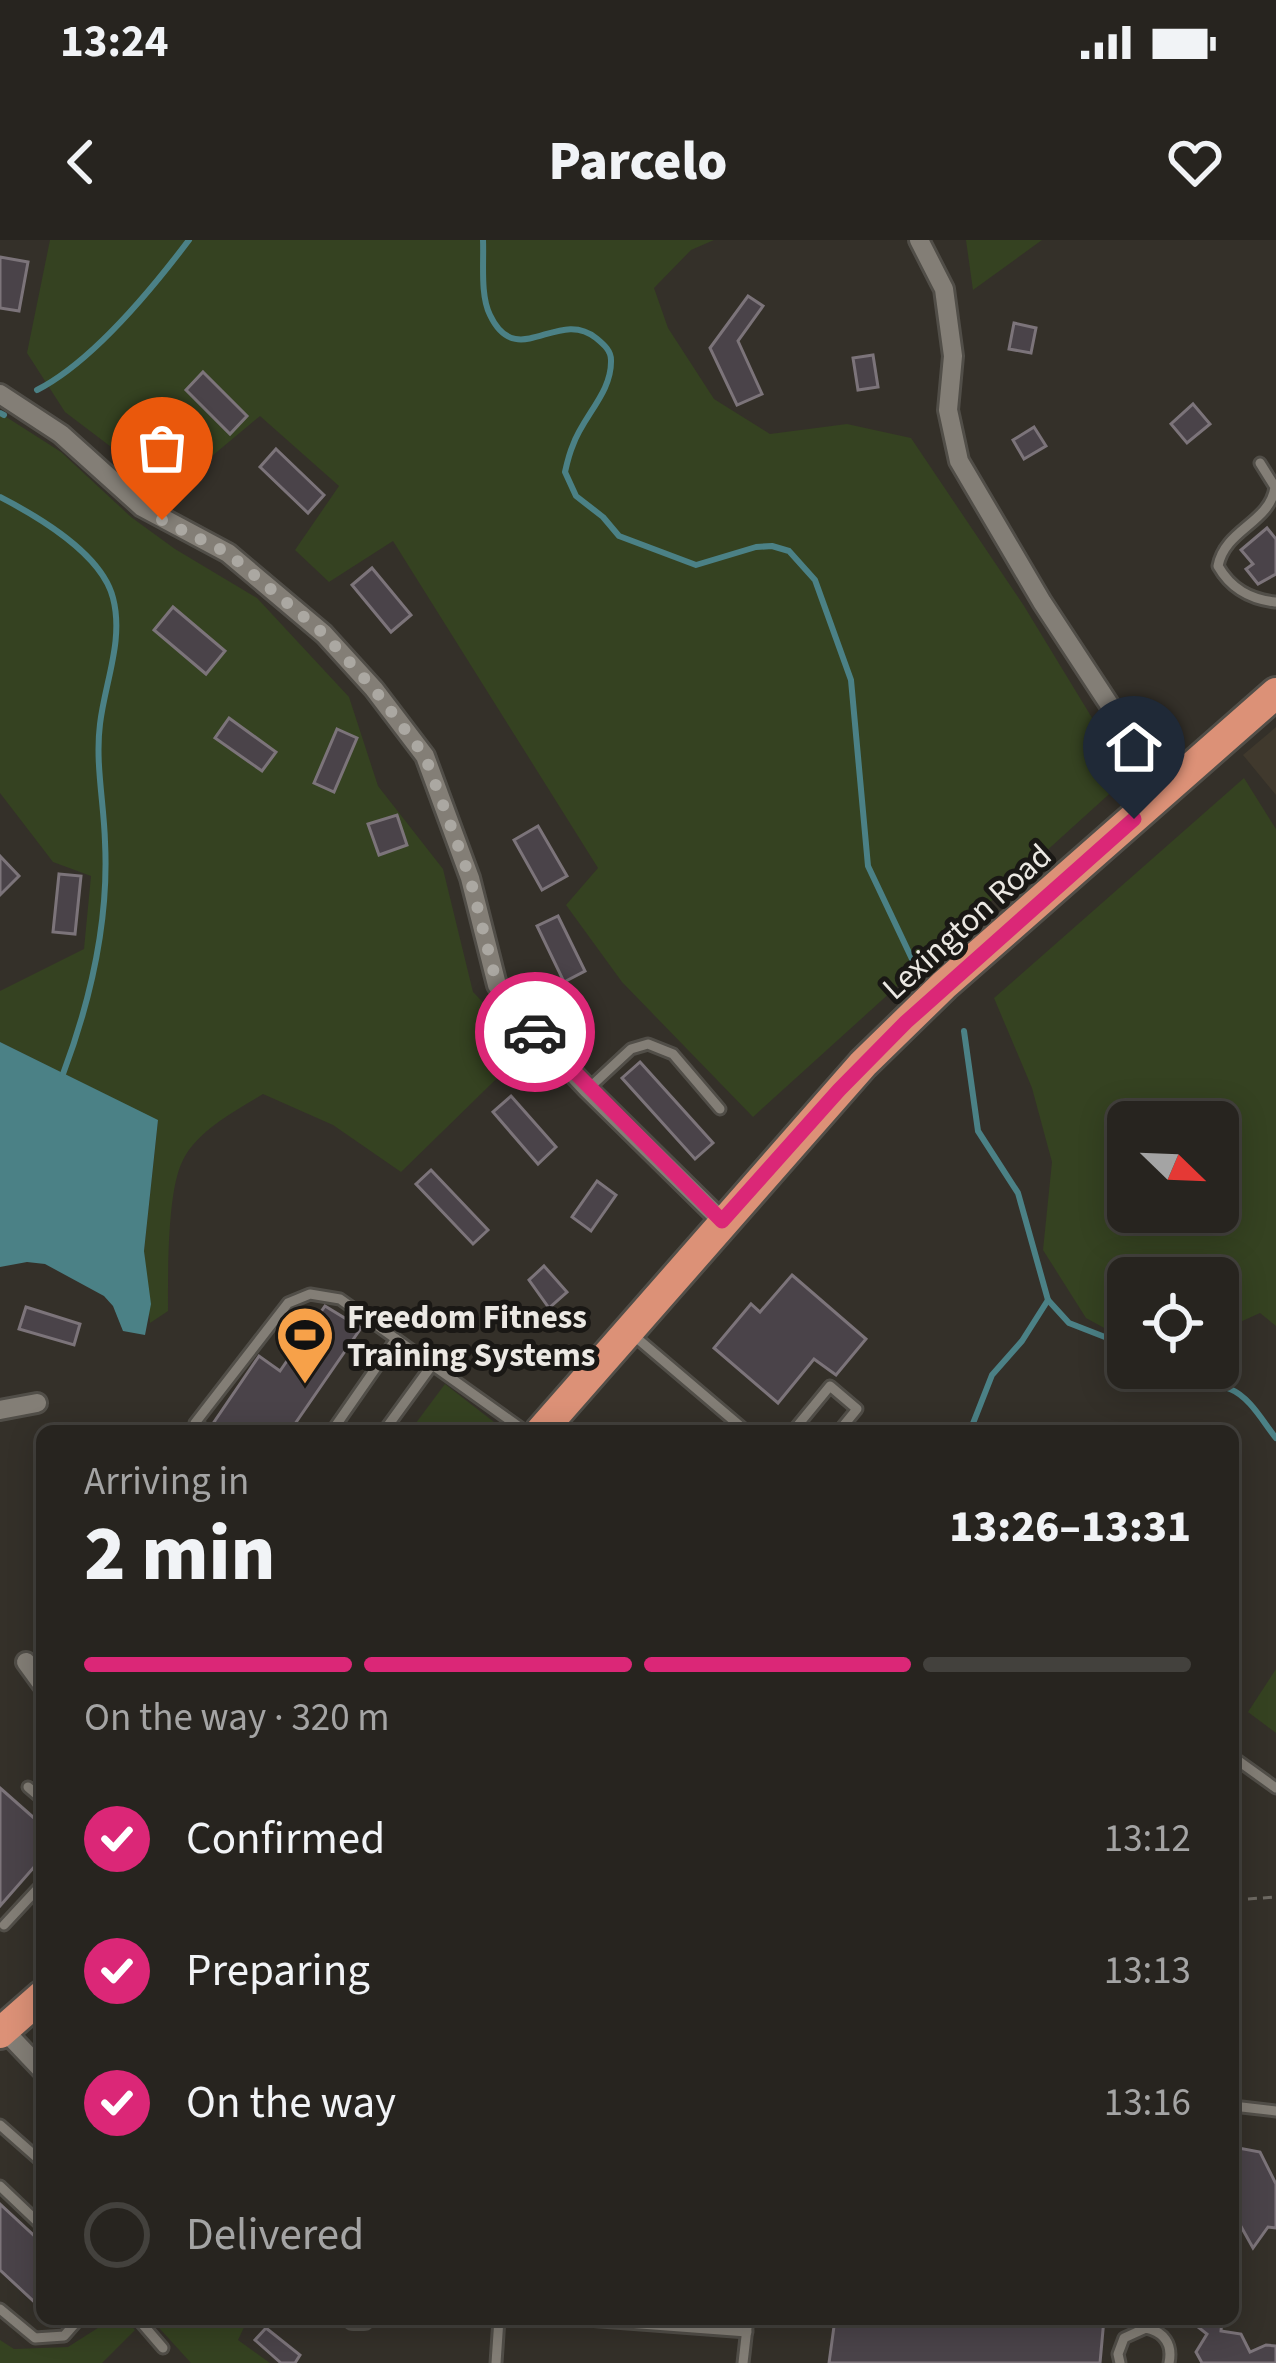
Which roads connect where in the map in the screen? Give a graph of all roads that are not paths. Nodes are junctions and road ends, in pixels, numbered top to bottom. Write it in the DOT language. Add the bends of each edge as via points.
graph roads {
  1 [pos="919,240"];
  2 [pos="0,394"];
  3 [pos="1260,463"];
  4 [pos="1276,603"];
  5 [pos="1276,693"];
  6 [pos="1166,791"];
  7 [pos="587,1089"];
  8 [pos="720,1109"];
  9 [pos="722,1221"];
  10 [pos="627,1330"];
  11 [pos="396,1339"];
  12 [pos="432,1365"];
  13 [pos="37,1403"];
  14 [pos="0,1410"];
  15 [pos="198,1425"];
  16 [pos="336,1425"];
  17 [pos="388,1425"];
  18 [pos="517,1425"];
  19 [pos="546,1425"];
  20 [pos="739,1425"];
  21 [pos="798,1425"];
  22 [pos="844,1425"];
  23 [pos="26,1662"];
  24 [pos="36,1676"];
  25 [pos="1239,1761"];
  26 [pos="28,1787"];
  27 [pos="1276,1788"];
  28 [pos="36,1794"];
  29 [pos="36,1893"];
  30 [pos="4,1924"];
  31 [pos="35,2002"];
  32 [pos="2,2031"];
  33 [pos="36,2064"];
  34 [pos="1239,2107"];
  35 [pos="1276,2111"];
  36 [pos="0,2126"];
  37 [pos="36,2157"];
  38 [pos="0,2186"];
  39 [pos="36,2220"];
  40 [pos="0,2308"];
  41 [pos="74,2325"];
  42 [pos="143,2325"];
  43 [pos="499,2325"];
  44 [pos="654,2325"];
  45 [pos="748,2325"];
  46 [pos="747,2332"];
  47 [pos="163,2348"];
  48 [pos="496,2363"];
  49 [pos="742,2363"];
  50 [pos="1120,2363"];
  51 [pos="1169,2363"];
  1 -- 6 [label="street" via="944,289 953,356 948,410 959,461"];
  2 -- 7 [label="street" via="61,434 142,507 228,553 324,634 374,689 432,772 497,985"];
  3 -- 4 [label="lane" via="1274,498 1230,539 1219,566 1238,590"];
  5 -- 6 [label="highway, Lexington Road"];
  6 -- 9 [label="highway, Lexington Road" via="906,1022"];
  7 -- 8 [label="lane" via="631,1049 648,1044 673,1054"];
  7 -- 9 [label="street"];
  9 -- 10 [label="highway, Lexington Road"];
  10 -- 19 [label="highway, Lexington Road"];
  10 -- 20 [label="lane"];
  11 -- 12 [label="lane"];
  11 -- 15 [label="lane" via="340,1299 310,1294 288,1303"];
  11 -- 16 [label="lane"];
  12 -- 17 [label="lane"];
  12 -- 18 [label="lane"];
  13 -- 14 [label="street"];
  21 -- 22 [label="lane" via="830,1386 857,1409"];
  23 -- 24 [label="street"];
  25 -- 27 [label="lane"];
  26 -- 28 [label="lane"];
  29 -- 30 [label="lane"];
  31 -- 32 [label="highway"];
  32 -- 33 [label="street"];
  34 -- 35 [label="lane"];
  36 -- 37 [label="lane"];
  38 -- 39 [label="lane"];
  40 -- 41 [label="lane" via="35,2338 64,2336"];
  42 -- 47 [label="lane"];
  43 -- 48 [label="lane"];
  44 -- 46 [label="lane"];
  45 -- 46 [label="lane"];
  46 -- 49 [label="lane"];
  50 -- 51 [label="lane" via="1124,2338 1146,2328 1168,2342"];
}
